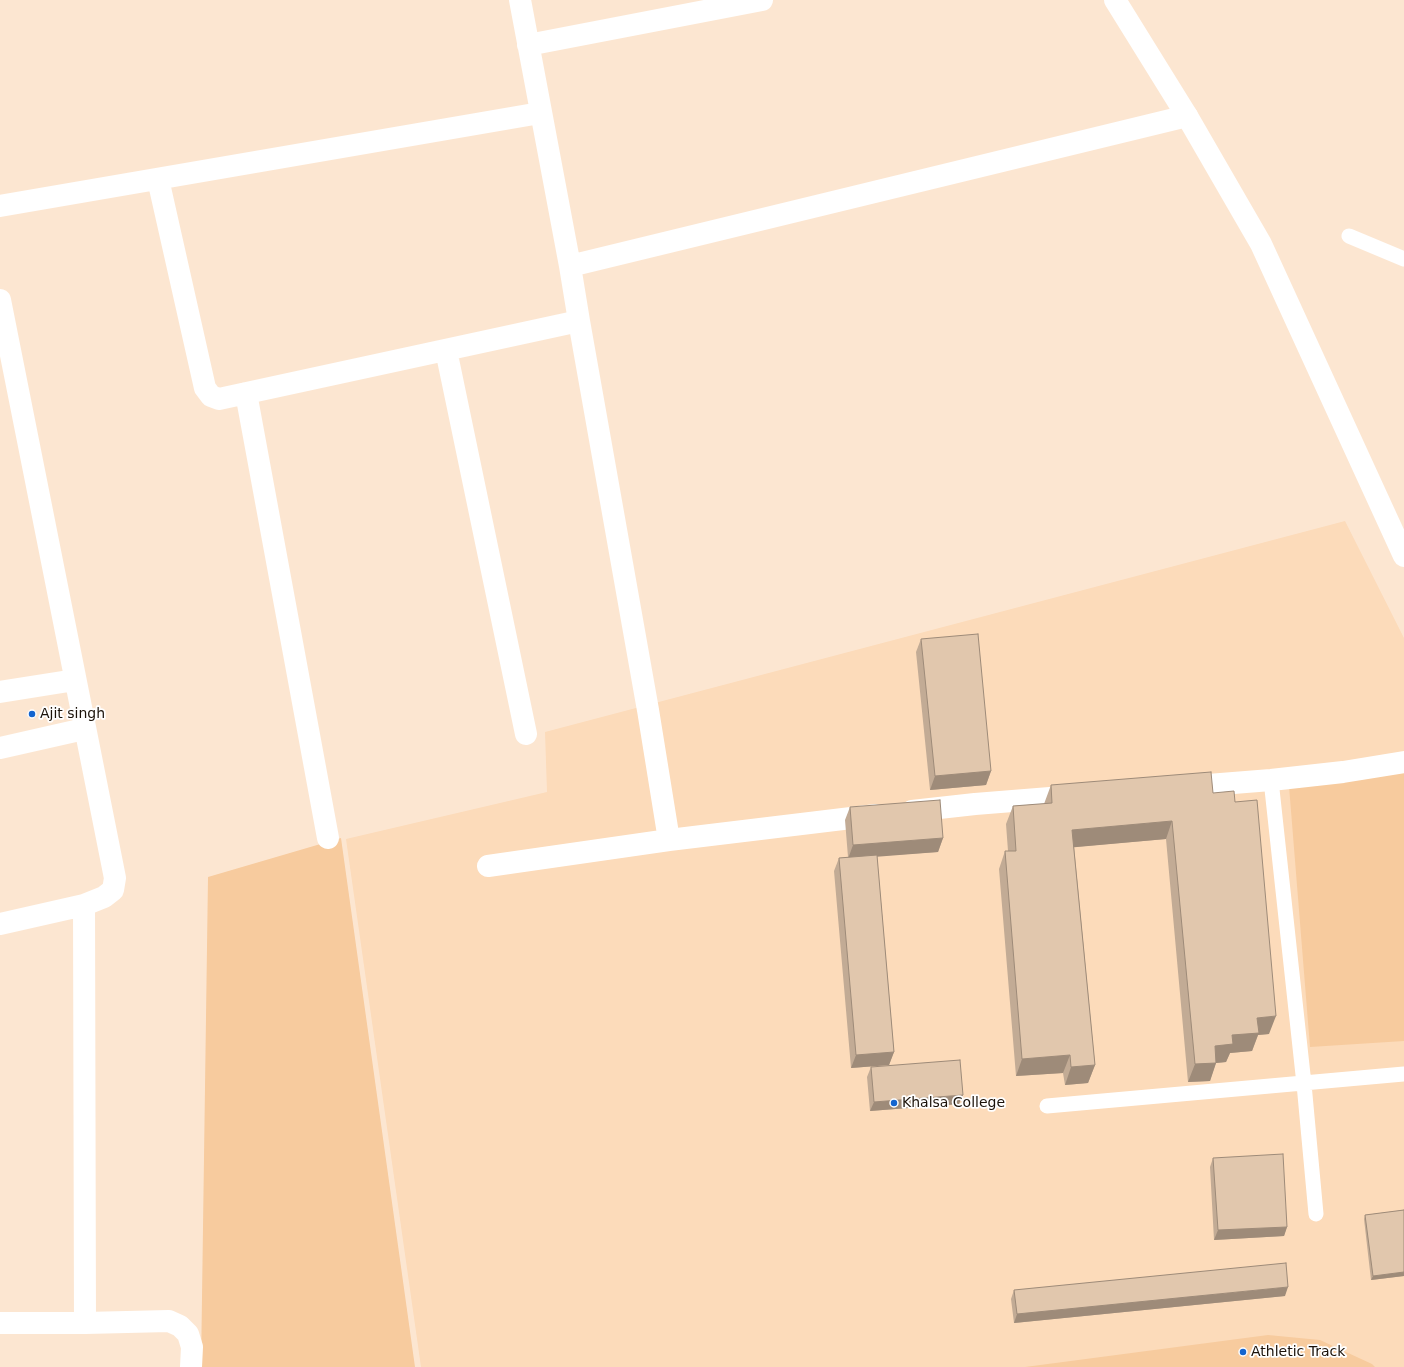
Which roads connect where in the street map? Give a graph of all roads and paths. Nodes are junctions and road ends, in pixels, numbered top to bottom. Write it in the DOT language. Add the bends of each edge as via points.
graph roads {
  1 [pos="520,0"];
  2 [pos="762,0"];
  3 [pos="1115,0"];
  4 [pos="528,45"];
  5 [pos="540,113"];
  6 [pos="1187,116"];
  7 [pos="158,179"];
  8 [pos="0,206"];
  9 [pos="1349,236"];
  10 [pos="1404,259"];
  11 [pos="570,266"];
  12 [pos="0,300"];
  13 [pos="579,321"];
  14 [pos="446,350"];
  15 [pos="246,393"];
  16 [pos="1404,556"];
  17 [pos="75,680"];
  18 [pos="0,692"];
  19 [pos="84,729"];
  20 [pos="526,734"];
  21 [pos="0,748"];
  22 [pos="1404,762"];
  23 [pos="1271,780"];
  24 [pos="1162,789"];
  25 [pos="1092,794"];
  26 [pos="328,838"];
  27 [pos="669,840"];
  28 [pos="488,866"];
  29 [pos="84,905"];
  30 [pos="0,924"];
  31 [pos="1404,1074"];
  32 [pos="1304,1084"];
  33 [pos="1047,1106"];
  34 [pos="1316,1214"];
  35 [pos="0,1323"];
  36 [pos="85,1324"];
  37 [pos="191,1367"];
  1 -- 4 [label="street"];
  2 -- 4 [label="street"];
  3 -- 6 [label="street"];
  4 -- 5 [label="street"];
  5 -- 7 [label="street"];
  5 -- 11 [label="street"];
  6 -- 11 [label="street"];
  6 -- 16 [label="street" via="1261,244"];
  7 -- 8 [label="street"];
  7 -- 15 [label="street" via="205,388 211,396 219,398"];
  9 -- 10 [label="lane"];
  11 -- 13 [label="street"];
  12 -- 17 [label="street"];
  13 -- 14 [label="street"];
  13 -- 27 [label="street"];
  14 -- 15 [label="street"];
  14 -- 20 [label="street"];
  15 -- 26 [label="street"];
  17 -- 18 [label="street"];
  17 -- 19 [label="street"];
  19 -- 21 [label="street"];
  19 -- 29 [label="street" via="115,878 113,890 104,897"];
  22 -- 23 [label="street"];
  23 -- 24 [label="street"];
  23 -- 32 [label="lane"];
  25 -- 27 [label="street" via="967,805"];
  27 -- 28 [label="street"];
  29 -- 30 [label="street"];
  29 -- 36 [label="street"];
  31 -- 32 [label="lane"];
  32 -- 33 [label="lane"];
  32 -- 34 [label="lane"];
  35 -- 36 [label="street"];
  36 -- 37 [label="street" via="169,1321 180,1326 188,1334 192,1346"];
}
